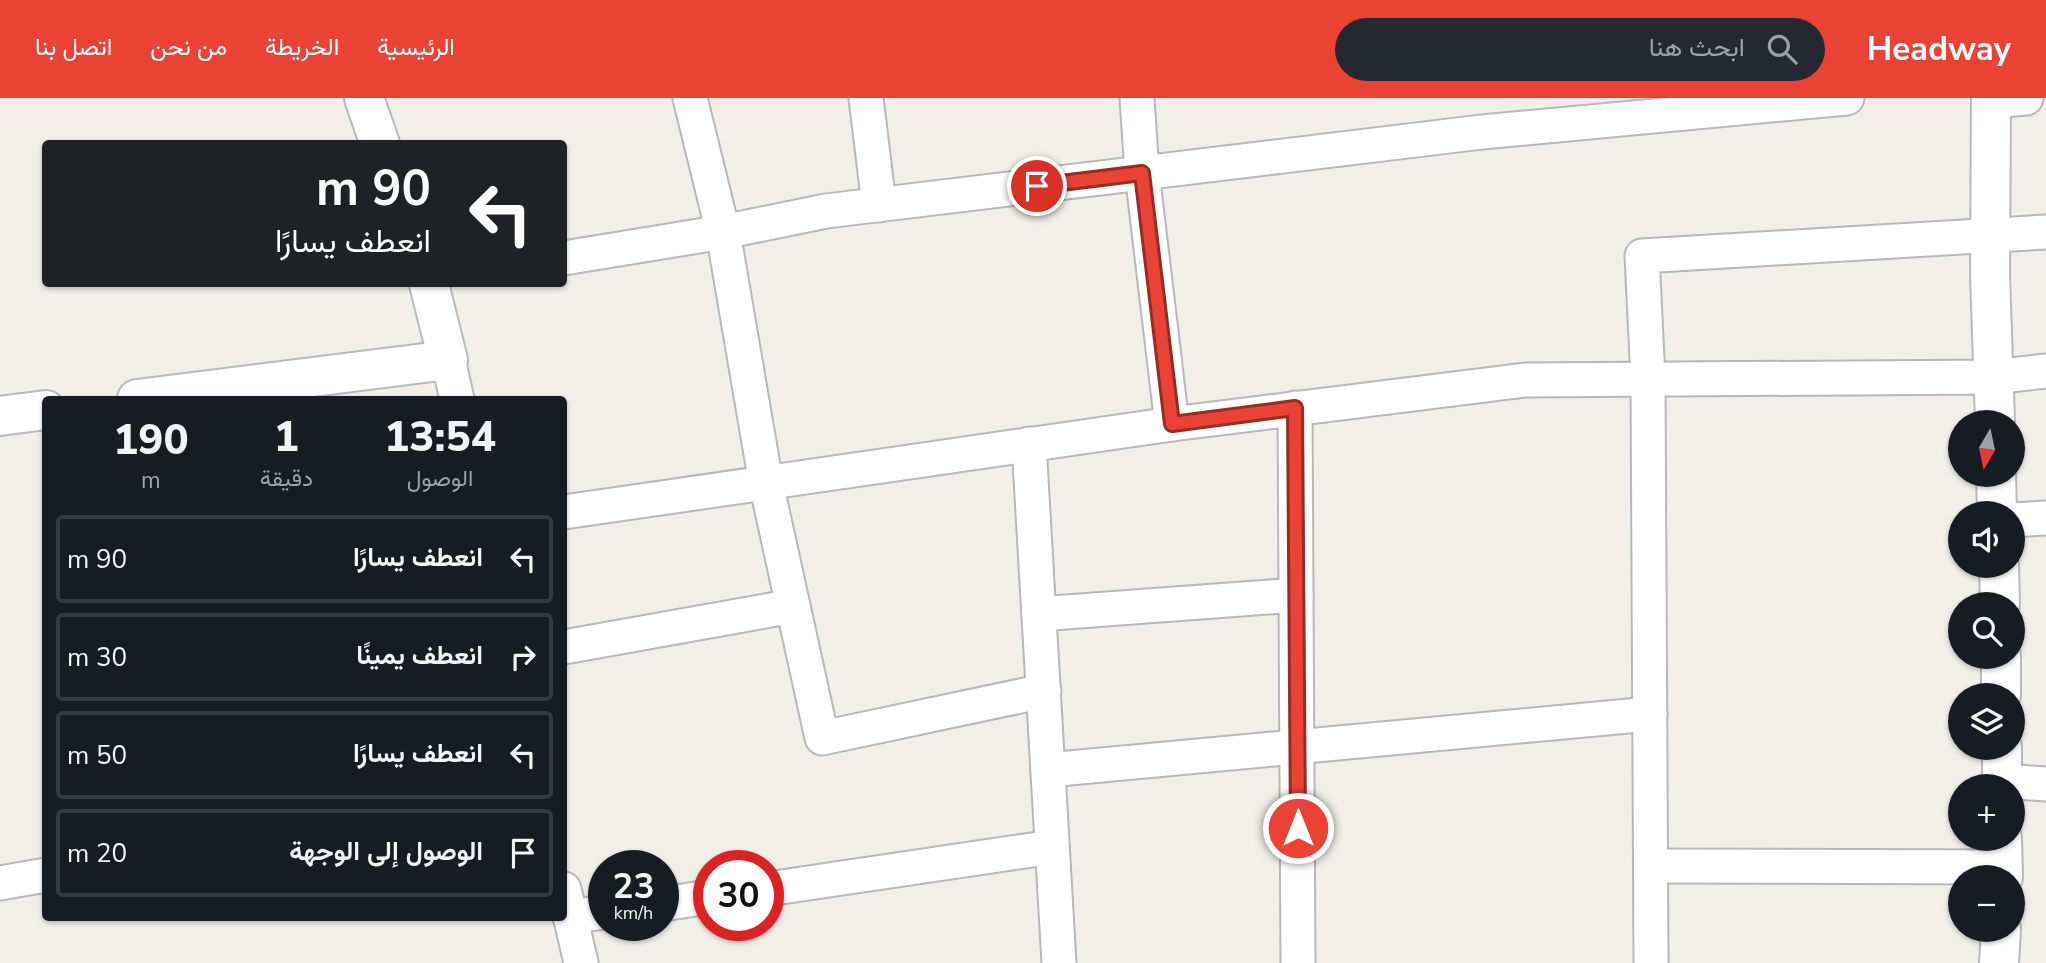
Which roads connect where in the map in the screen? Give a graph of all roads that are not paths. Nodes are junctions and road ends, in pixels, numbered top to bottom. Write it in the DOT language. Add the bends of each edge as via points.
graph roads {
  1 [pos="364,98"];
  2 [pos="690,98"];
  3 [pos="866,98"];
  4 [pos="1137,98"];
  5 [pos="1847,98"];
  6 [pos="2003,99"];
  7 [pos="379,140"];
  8 [pos="1142,173"];
  9 [pos="879,205"];
  10 [pos="723,232"];
  11 [pos="2046,232"];
  12 [pos="1990,236"];
  13 [pos="567,258"];
  14 [pos="430,287"];
  15 [pos="448,360"];
  16 [pos="2046,371"];
  17 [pos="1993,377"];
  18 [pos="1648,379"];
  19 [pos="161,396"];
  20 [pos="456,396"];
  21 [pos="1295,408"];
  22 [pos="1994,410"];
  23 [pos="42,411"];
  24 [pos="0,416"];
  25 [pos="1172,424"];
  26 [pos="1029,444"];
  27 [pos="766,482"];
  28 [pos="567,512"];
  29 [pos="2046,518"];
  30 [pos="2025,519"];
  31 [pos="1297,595"];
  32 [pos="793,606"];
  33 [pos="1039,614"];
  34 [pos="567,646"];
  35 [pos="1044,691"];
  36 [pos="1650,714"];
  37 [pos="1297,746"];
  38 [pos="1048,769"];
  39 [pos="2002,772"];
  40 [pos="2046,784"];
  41 [pos="1052,847"];
  42 [pos="2003,861"];
  43 [pos="1651,866"];
  44 [pos="42,876"];
  45 [pos="0,883"];
  46 [pos="784,887"];
  47 [pos="567,903"];
  48 [pos="588,908"];
  49 [pos="2000,942"];
  50 [pos="581,963"];
  51 [pos="1059,963"];
  52 [pos="1298,963"];
  53 [pos="1651,963"];
  54 [pos="1999,963"];
  1 -- 7 [label="street"];
  2 -- 10 [label="street"];
  3 -- 9 [label="street"];
  4 -- 8 [label="street"];
  5 -- 8 [label="street" via="1482,132"];
  6 -- 12 [label="street"];
  8 -- 9 [label="street"];
  8 -- 25 [label="street"];
  9 -- 10 [label="street"];
  10 -- 13 [label="street"];
  10 -- 27 [label="street"];
  11 -- 12 [label="street"];
  12 -- 17 [label="street"];
  12 -- 18 [label="street" via="1642,256"];
  14 -- 15 [label="street"];
  15 -- 19 [label="street"];
  15 -- 20 [label="street"];
  16 -- 17 [label="street"];
  17 -- 18 [label="street"];
  17 -- 22 [label="street"];
  18 -- 21 [label="street" via="1525,380"];
  18 -- 36 [label="street"];
  21 -- 25 [label="street"];
  21 -- 31 [label="street"];
  23 -- 24 [label="street"];
  25 -- 26 [label="street"];
  26 -- 27 [label="street"];
  26 -- 33 [label="street"];
  27 -- 28 [label="street"];
  27 -- 32 [label="street"];
  29 -- 30 [label="street"];
  31 -- 33 [label="street"];
  31 -- 37 [label="street"];
  32 -- 34 [label="street"];
  32 -- 35 [label="street" via="822,738"];
  33 -- 35 [label="street"];
  35 -- 38 [label="street"];
  36 -- 37 [label="street"];
  36 -- 43 [label="street"];
  37 -- 38 [label="street"];
  37 -- 52 [label="street"];
  38 -- 41 [label="street"];
  39 -- 40 [label="street"];
  41 -- 46 [label="street"];
  41 -- 51 [label="street"];
  42 -- 43 [label="street"];
  43 -- 53 [label="street"];
  44 -- 45 [label="street"];
  47 -- 48 [label="street"];
  47 -- 50 [label="street"];
  49 -- 54 [label="street"];
}
